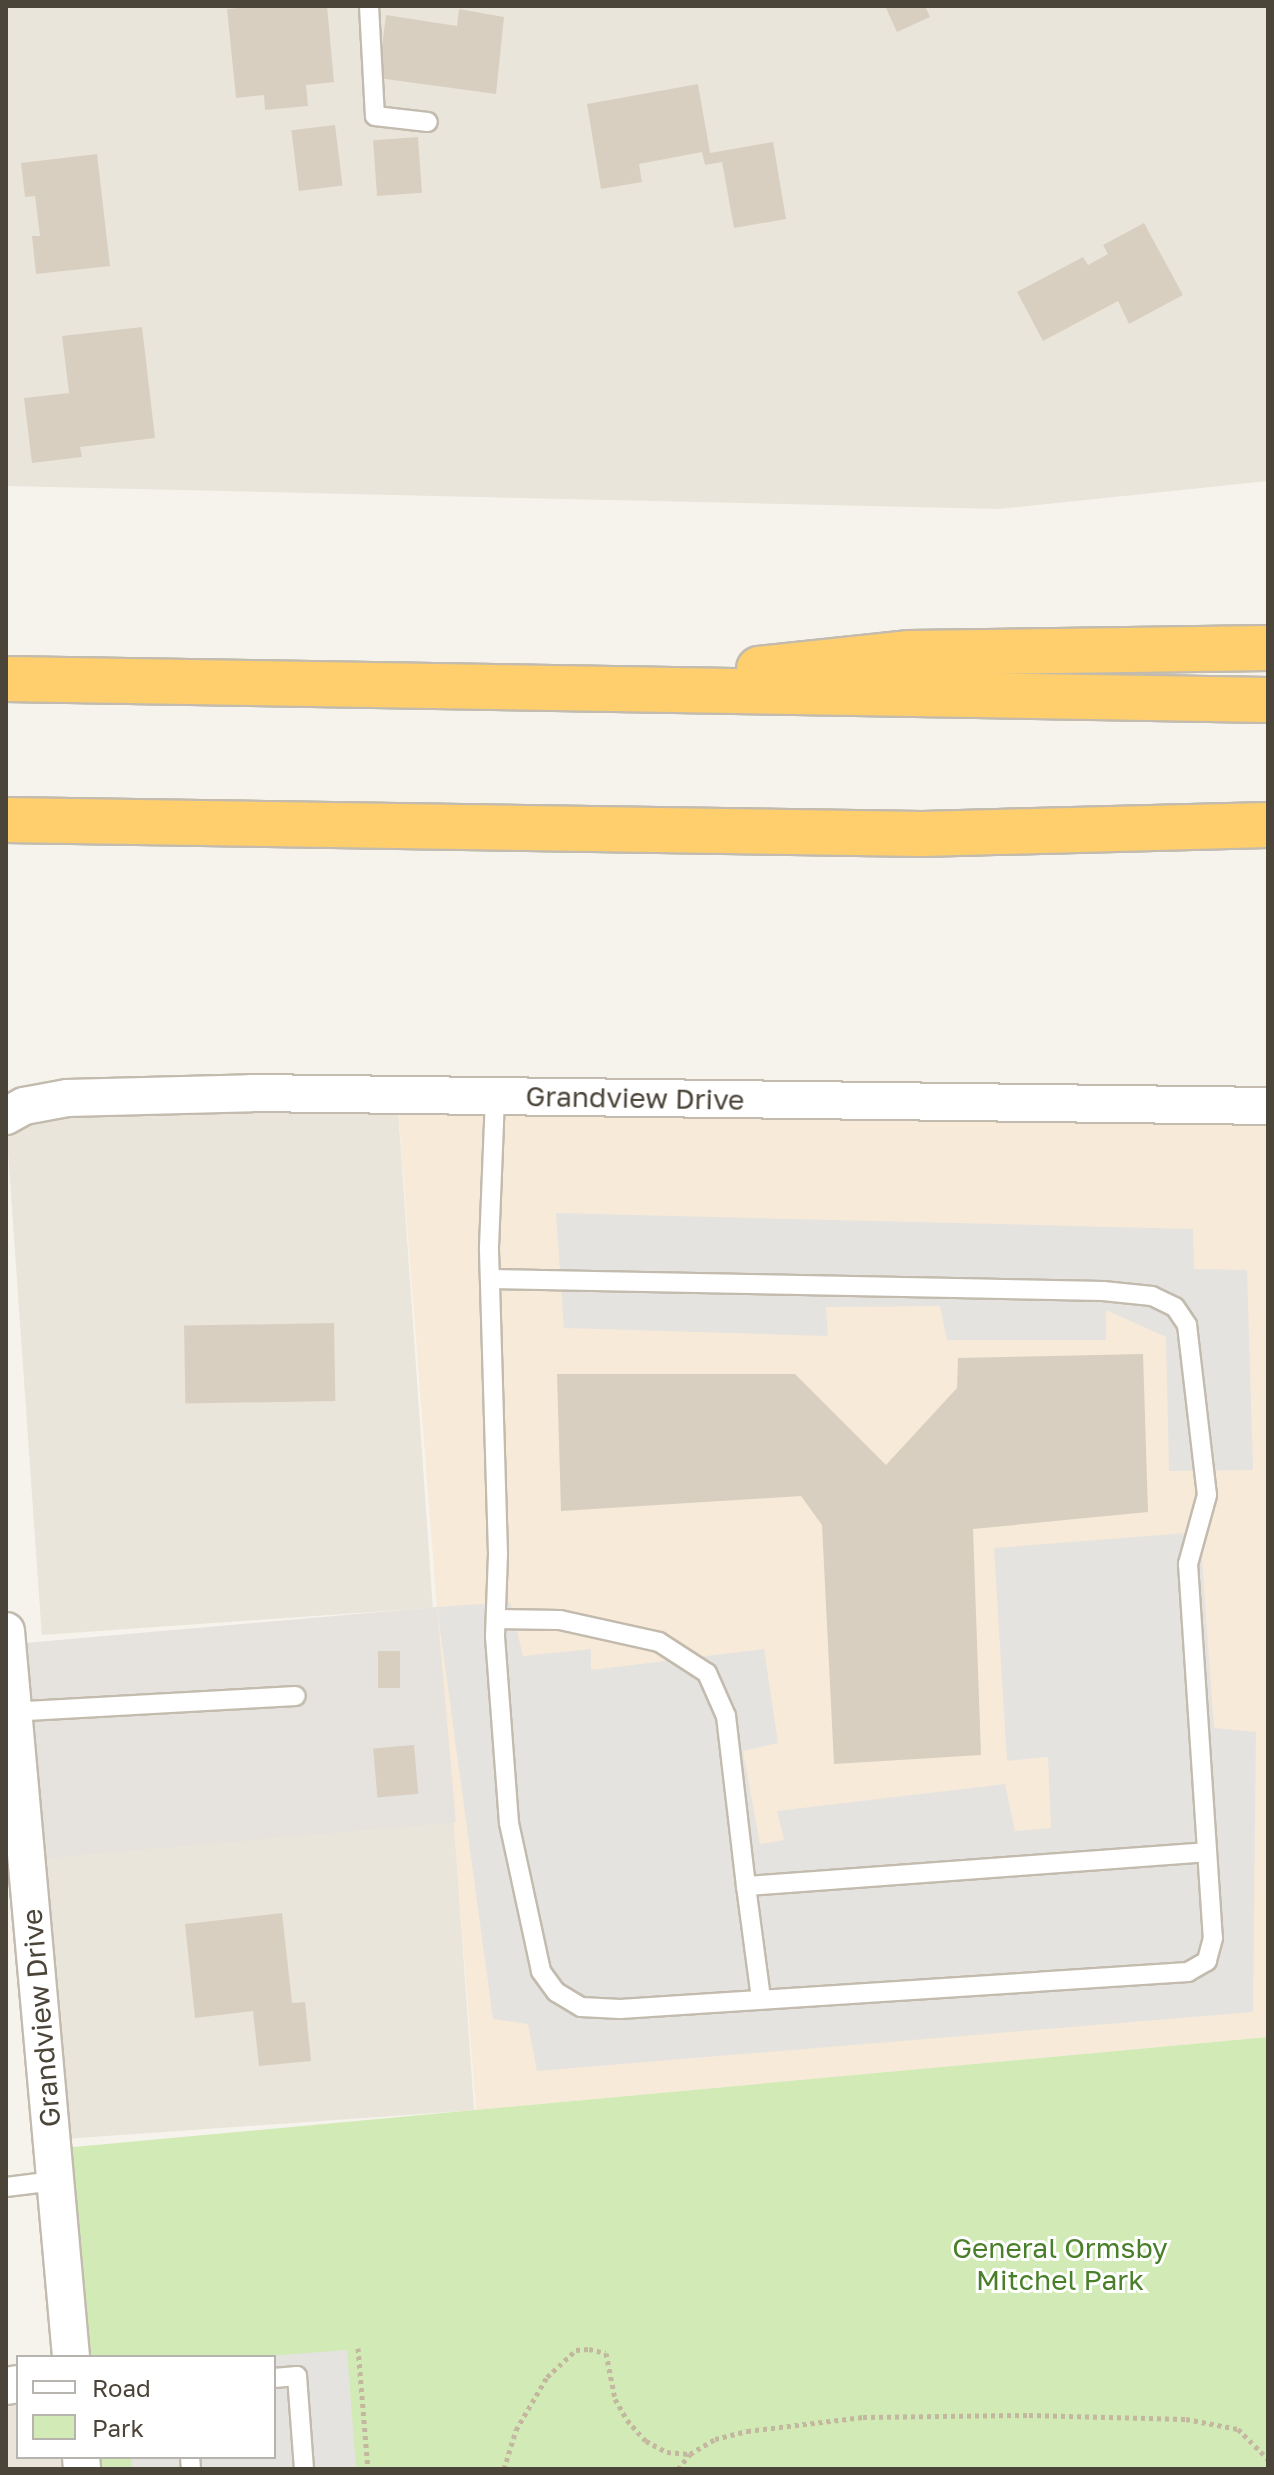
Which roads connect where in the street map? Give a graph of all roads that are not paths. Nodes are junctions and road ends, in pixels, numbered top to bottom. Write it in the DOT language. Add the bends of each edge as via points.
graph roads {
  1 [pos="369,6"];
  2 [pos="428,122"];
  3 [pos="1268,648"];
  4 [pos="6,679"];
  5 [pos="565,689"];
  6 [pos="1268,700"];
  7 [pos="6,820"];
  8 [pos="1268,825"];
  9 [pos="495,1096"];
  10 [pos="1268,1106"];
  11 [pos="6,1116"];
  12 [pos="491,1279"];
  13 [pos="496,1619"];
  14 [pos="6,1631"];
  15 [pos="296,1696"];
  16 [pos="10,1712"];
  17 [pos="1207,1852"];
  18 [pos="746,1886"];
  19 [pos="761,1999"];
  20 [pos="55,2181"];
  21 [pos="6,2187"];
  22 [pos="71,2355"];
  23 [pos="276,2378"];
  24 [pos="304,2469"];
  1 -- 2 [label="lane" via="375,116"];
  3 -- 5 [label="highway" via="908,653"];
  4 -- 5 [label="highway"];
  5 -- 6 [label="highway"];
  7 -- 8 [label="highway" via="922,834"];
  9 -- 10 [label="street, Grandview Drive"];
  9 -- 11 [label="street, Grandview Drive" via="252,1093 67,1098 24,1106"];
  9 -- 12 [label="lane"];
  12 -- 13 [label="lane"];
  12 -- 17 [label="lane" via="1103,1291 1152,1296 1175,1307 1187,1325 1207,1495 1188,1564"];
  13 -- 18 [label="lane" via="560,1620 659,1642 707,1673 726,1716"];
  13 -- 19 [label="lane" via="509,1823 541,1971 556,1992 581,2007"];
  14 -- 16 [label="street, Grandview Drive"];
  15 -- 16 [label="lane"];
  16 -- 20 [label="street, Grandview Drive"];
  17 -- 18 [label="lane"];
  17 -- 19 [label="lane" via="1213,1938 1207,1961 1188,1972"];
  18 -- 19 [label="lane"];
  20 -- 21 [label="lane"];
  20 -- 22 [label="street, Grandview Drive"];
  23 -- 24 [label="lane" via="297,2376"];
}
